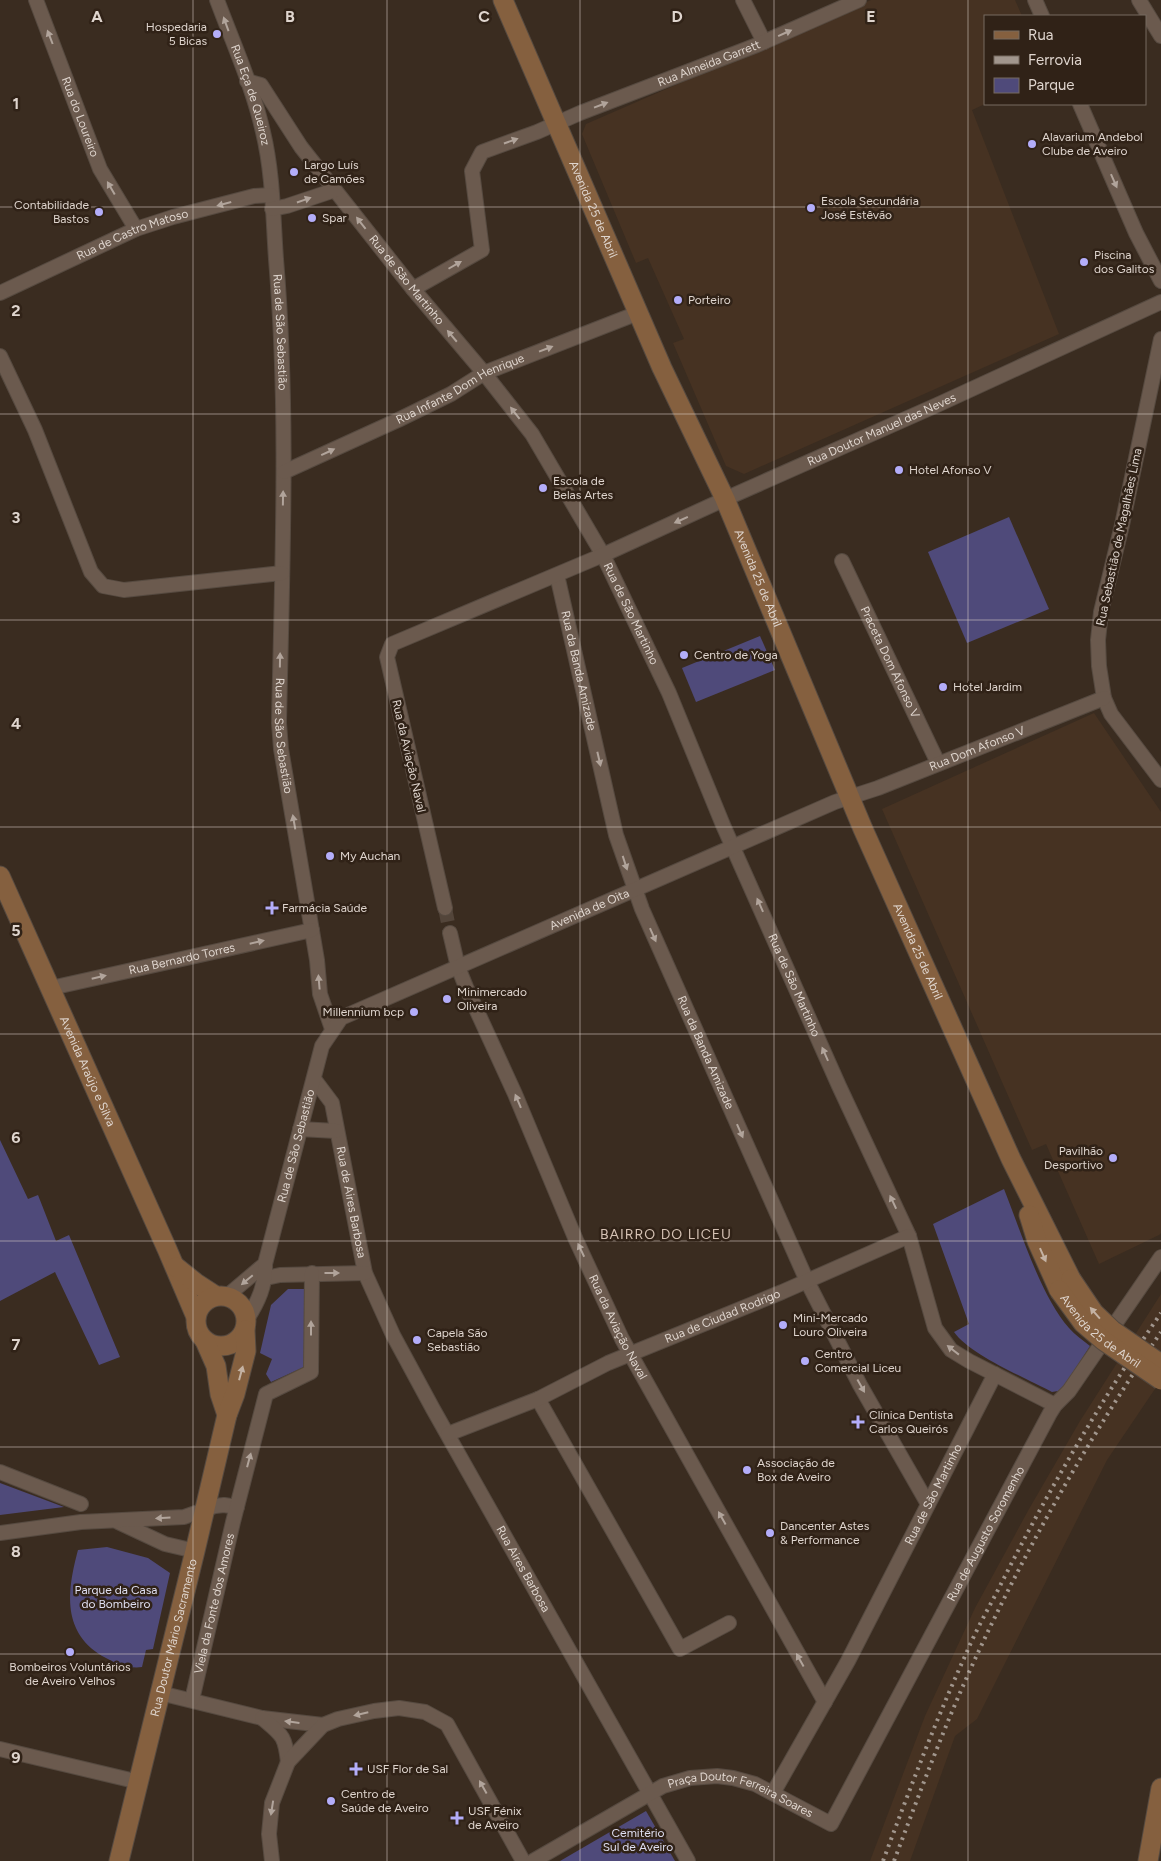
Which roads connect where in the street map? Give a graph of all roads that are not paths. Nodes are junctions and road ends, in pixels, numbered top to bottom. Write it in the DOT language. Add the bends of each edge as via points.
graph roads {
  1 [pos="36,0"];
  2 [pos="217,0"];
  3 [pos="504,0"];
  4 [pos="743,0"];
  5 [pos="859,0"];
  6 [pos="1035,0"];
  7 [pos="1139,0"];
  8 [pos="1042,15"];
  9 [pos="1161,36"];
  10 [pos="764,42"];
  11 [pos="247,81"];
  12 [pos="1080,105"];
  13 [pos="556,124"];
  14 [pos="335,190"];
  15 [pos="272,195"];
  16 [pos="272,209"];
  17 [pos="136,229"];
  18 [pos="1161,281"];
  19 [pos="413,289"];
  20 [pos="0,293"];
  21 [pos="1161,302"];
  22 [pos="638,313"];
  23 [pos="1161,339"];
  24 [pos="0,356"];
  25 [pos="484,373"];
  26 [pos="284,472"];
  27 [pos="725,499"];
  28 [pos="603,555"];
  29 [pos="842,561"];
  30 [pos="282,573"];
  31 [pos="557,575"];
  32 [pos="1104,698"];
  33 [pos="938,763"];
  34 [pos="1161,780"];
  35 [pos="849,797"];
  36 [pos="733,846"];
  37 [pos="0,876"];
  38 [pos="634,890"];
  39 [pos="444,908"];
  40 [pos="312,930"];
  41 [pos="450,933"];
  42 [pos="458,967"];
  43 [pos="51,988"];
  44 [pos="332,1028"];
  45 [pos="314,1079"];
  46 [pos="300,1129"];
  47 [pos="336,1132"];
  48 [pos="909,1236"];
  49 [pos="1161,1257"];
  50 [pos="266,1264"];
  51 [pos="176,1267"];
  52 [pos="312,1273"];
  53 [pos="365,1273"];
  54 [pos="266,1278"];
  55 [pos="807,1280"];
  56 [pos="1065,1285"];
  57 [pos="222,1296"];
  58 [pos="196,1316"];
  59 [pos="246,1325"];
  60 [pos="205,1341"];
  61 [pos="630,1355"];
  62 [pos="1161,1364"];
  63 [pos="995,1374"];
  64 [pos="1161,1380"];
  65 [pos="538,1399"];
  66 [pos="1055,1405"];
  67 [pos="227,1415"];
  68 [pos="448,1434"];
  69 [pos="0,1472"];
  70 [pos="81,1504"];
  71 [pos="928,1504"];
  72 [pos="237,1507"];
  73 [pos="206,1508"];
  74 [pos="118,1522"];
  75 [pos="0,1533"];
  76 [pos="195,1551"];
  77 [pos="729,1623"];
  78 [pos="160,1692"];
  79 [pos="192,1700"];
  80 [pos="825,1702"];
  81 [pos="262,1718"];
  82 [pos="323,1725"];
  83 [pos="0,1749"];
  84 [pos="288,1762"];
  85 [pos="139,1782"];
  86 [pos="1161,1788"];
  87 [pos="650,1794"];
  88 [pos="773,1794"];
  89 [pos="831,1824"];
  90 [pos="119,1861"];
  91 [pos="272,1861"];
  92 [pos="523,1861"];
  93 [pos="533,1861"];
  94 [pos="688,1861"];
  95 [pos="1148,1861"];
  17 -- 1 [label="street, Rua do Loureiro, one-way" via="100,169"];
  11 -- 2 [label="street, Rua Eça de Queiroz, one-way"];
  3 -- 13 [label="street, Avenida 25 de Abril"];
  4 -- 10 [label="street"];
  10 -- 5 [label="street, Rua Almeida Garrett, one-way"];
  6 -- 8 [label="street"];
  7 -- 9 [label="street"];
  13 -- 10 [label="street, Rua Almeida Garrett, one-way"];
  11 -- 14 [label="street" via="260,85 301,147"];
  11 -- 15 [label="street, Rua Eça de Queiroz" via="263,131"];
  12 -- 18 [label="street, one-way" via="1136,233"];
  19 -- 13 [label="street, Rua Almeida Garrett, one-way" via="482,250 472,172 482,152"];
  13 -- 22 [label="street, Avenida 25 de Abril"];
  16 -- 14 [label="street, one-way"];
  19 -- 14 [label="street, Rua de São Martinho, one-way"];
  15 -- 16 [label="street, Rua de São Sebastião"];
  15 -- 17 [label="street, Rua de Castro Matoso, one-way" via="254,196"];
  16 -- 26 [label="street, Rua de São Sebastião" via="282,324"];
  17 -- 20 [label="street, Rua de Castro Matoso"];
  25 -- 19 [label="street, Rua de São Martinho, one-way"];
  21 -- 27 [label="street, Rua Doutor Manuel das Neves"];
  25 -- 22 [label="street, Rua Infante Dom Henrique, one-way"];
  22 -- 27 [label="street, Avenida 25 de Abril"];
  23 -- 32 [label="street, Rua Sebastião de Magalhães Lima" via="1101,612 1098,640"];
  24 -- 30 [label="street" via="35,430 92,572 103,586 124,590"];
  26 -- 25 [label="street, Rua Infante Dom Henrique, one-way" via="451,394"];
  28 -- 25 [label="street, Rua de São Martinho, one-way" via="532,434"];
  30 -- 26 [label="street, Rua de São Sebastião, one-way"];
  27 -- 28 [label="street, Rua Doutor Manuel das Neves, one-way"];
  27 -- 35 [label="street, Avenida 25 de Abril"];
  28 -- 31 [label="street, Rua Doutor Manuel das Neves"];
  28 -- 36 [label="street, Rua de São Martinho" via="668,693"];
  29 -- 33 [label="street, Praceta Dom Afonso V"];
  40 -- 30 [label="street, Rua de São Sebastião, one-way" via="281,749"];
  31 -- 38 [label="street, Rua da Banda Amizade, one-way" via="616,835"];
  31 -- 39 [label="street, Rua da Aviação Naval" via="392,644 387,658"];
  32 -- 33 [label="street, Rua Dom Afonso V"];
  32 -- 34 [label="street, Rua Sebastião de Magalhães Lima" via="1111,714"];
  33 -- 35 [label="street, Rua Dom Afonso V"];
  35 -- 36 [label="street, Avenida de Oita"];
  35 -- 56 [label="street, Avenida 25 de Abril"];
  36 -- 38 [label="street, Avenida de Oita"];
  48 -- 36 [label="street, Rua de São Martinho, one-way"];
  37 -- 43 [label="street, Avenida Araújo e Silva"];
  38 -- 42 [label="street, Avenida de Oita"];
  38 -- 55 [label="street, Rua da Banda Amizade, one-way"];
  43 -- 40 [label="street, Rua Bernardo Torres, one-way"];
  44 -- 40 [label="street, Rua de São Sebastião, one-way" via="320,994"];
  41 -- 42 [label="street, Rua da Aviação Naval"];
  42 -- 44 [label="street, Avenida de Oita" via="341,1018"];
  61 -- 42 [label="street, Rua da Aviação Naval, one-way" via="576,1240"];
  43 -- 51 [label="street, Avenida Araújo e Silva"];
  44 -- 45 [label="street, Rua de São Sebastião" via="322,1046"];
  45 -- 46 [label="street, Rua de São Sebastião"];
  45 -- 47 [label="street, Rua de Aires Barbosa" via="332,1103"];
  46 -- 47 [label="street, Rua de Aires Barbosa"];
  46 -- 50 [label="street, Rua de São Sebastião"];
  47 -- 53 [label="street, Rua de Aires Barbosa"];
  48 -- 55 [label="street, Rua de Ciudad Rodrigo"];
  63 -- 48 [label="street, Rua de São Martinho, one-way" via="951,1350 935,1328"];
  49 -- 66 [label="street, Rua de Augusto Soromenho" via="1069,1391"];
  50 -- 54 [label="street, Rua de São Sebastião"];
  50 -- 57 [label="street, one-way"];
  51 -- 57 [label="street, Avenida Araújo e Silva" via="196,1283"];
  51 -- 58 [label="street, Avenida Araújo e Silva"];
  52 -- 53 [label="street, one-way"];
  52 -- 54 [label="street"];
  72 -- 52 [label="street, Viela da Fonte dos Amores, one-way" via="266,1394 311,1372"];
  53 -- 68 [label="street, Rua Aires Barbosa" via="432,1410"];
  54 -- 59 [label="street, Rua de São Sebastião"];
  55 -- 61 [label="street, Rua de Ciudad Rodrigo"];
  55 -- 71 [label="street, Rua da Banda Amizade, one-way" via="860,1385"];
  62 -- 56 [label="street, Avenida 25 de Abril, one-way, bridge" via="1112,1330"];
  56 -- 64 [label="street, Avenida 25 de Abril, bridge" via="1083,1323"];
  57 -- 58 [label="street" via="203,1303"];
  57 -- 59 [label="street" via="241,1304"];
  58 -- 60 [label="street" via="197,1330"];
  59 -- 60 [label="street" via="241,1337 228,1345"];
  67 -- 59 [label="street, Rua Doutor Mário Sacramento, one-way" via="246,1351"];
  60 -- 67 [label="street, Rua Doutor Mário Sacramento" via="216,1366"];
  61 -- 65 [label="street, Rua de Ciudad Rodrigo"];
  80 -- 61 [label="street, Rua da Aviação Naval, one-way"];
  63 -- 66 [label="street"];
  63 -- 71 [label="street, Rua de São Martinho"];
  65 -- 68 [label="street, Rua de Ciudad Rodrigo"];
  65 -- 77 [label="street" via="680,1649"];
  66 -- 89 [label="street, Rua de Augusto Soromenho"];
  67 -- 73 [label="street, Rua Doutor Mário Sacramento"];
  68 -- 87 [label="street, Rua Aires Barbosa"];
  69 -- 70 [label="street"];
  71 -- 80 [label="street, Rua de São Martinho"];
  72 -- 73 [label="street"];
  72 -- 79 [label="street, Viela da Fonte dos Amores"];
  73 -- 74 [label="street, one-way" via="184,1517"];
  73 -- 76 [label="street, Rua Doutor Mário Sacramento"];
  74 -- 75 [label="street" via="82,1522"];
  74 -- 76 [label="street" via="166,1544"];
  76 -- 78 [label="street, Rua Doutor Mário Sacramento"];
  78 -- 79 [label="street"];
  78 -- 85 [label="street, Rua Doutor Mário Sacramento"];
  79 -- 81 [label="street"];
  80 -- 88 [label="street, Rua de São Martinho"];
  82 -- 81 [label="street, one-way"];
  81 -- 84 [label="street" via="282,1734"];
  82 -- 84 [label="street"];
  92 -- 82 [label="street, one-way" via="447,1724 425,1712 399,1708 338,1719"];
  83 -- 85 [label="street"];
  84 -- 91 [label="street, one-way" via="272,1803 269,1834"];
  85 -- 90 [label="street, Rua Doutor Mário Sacramento"];
  86 -- 95 [label="street"];
  87 -- 88 [label="street, Praça Doutor Ferreira Soares" via="663,1786 690,1778 717,1776 754,1784"];
  87 -- 93 [label="street, Praça Doutor Ferreira Soares"];
  87 -- 94 [label="street, Rua Aires Barbosa"];
  88 -- 89 [label="street, Praça Doutor Ferreira Soares"];
}
